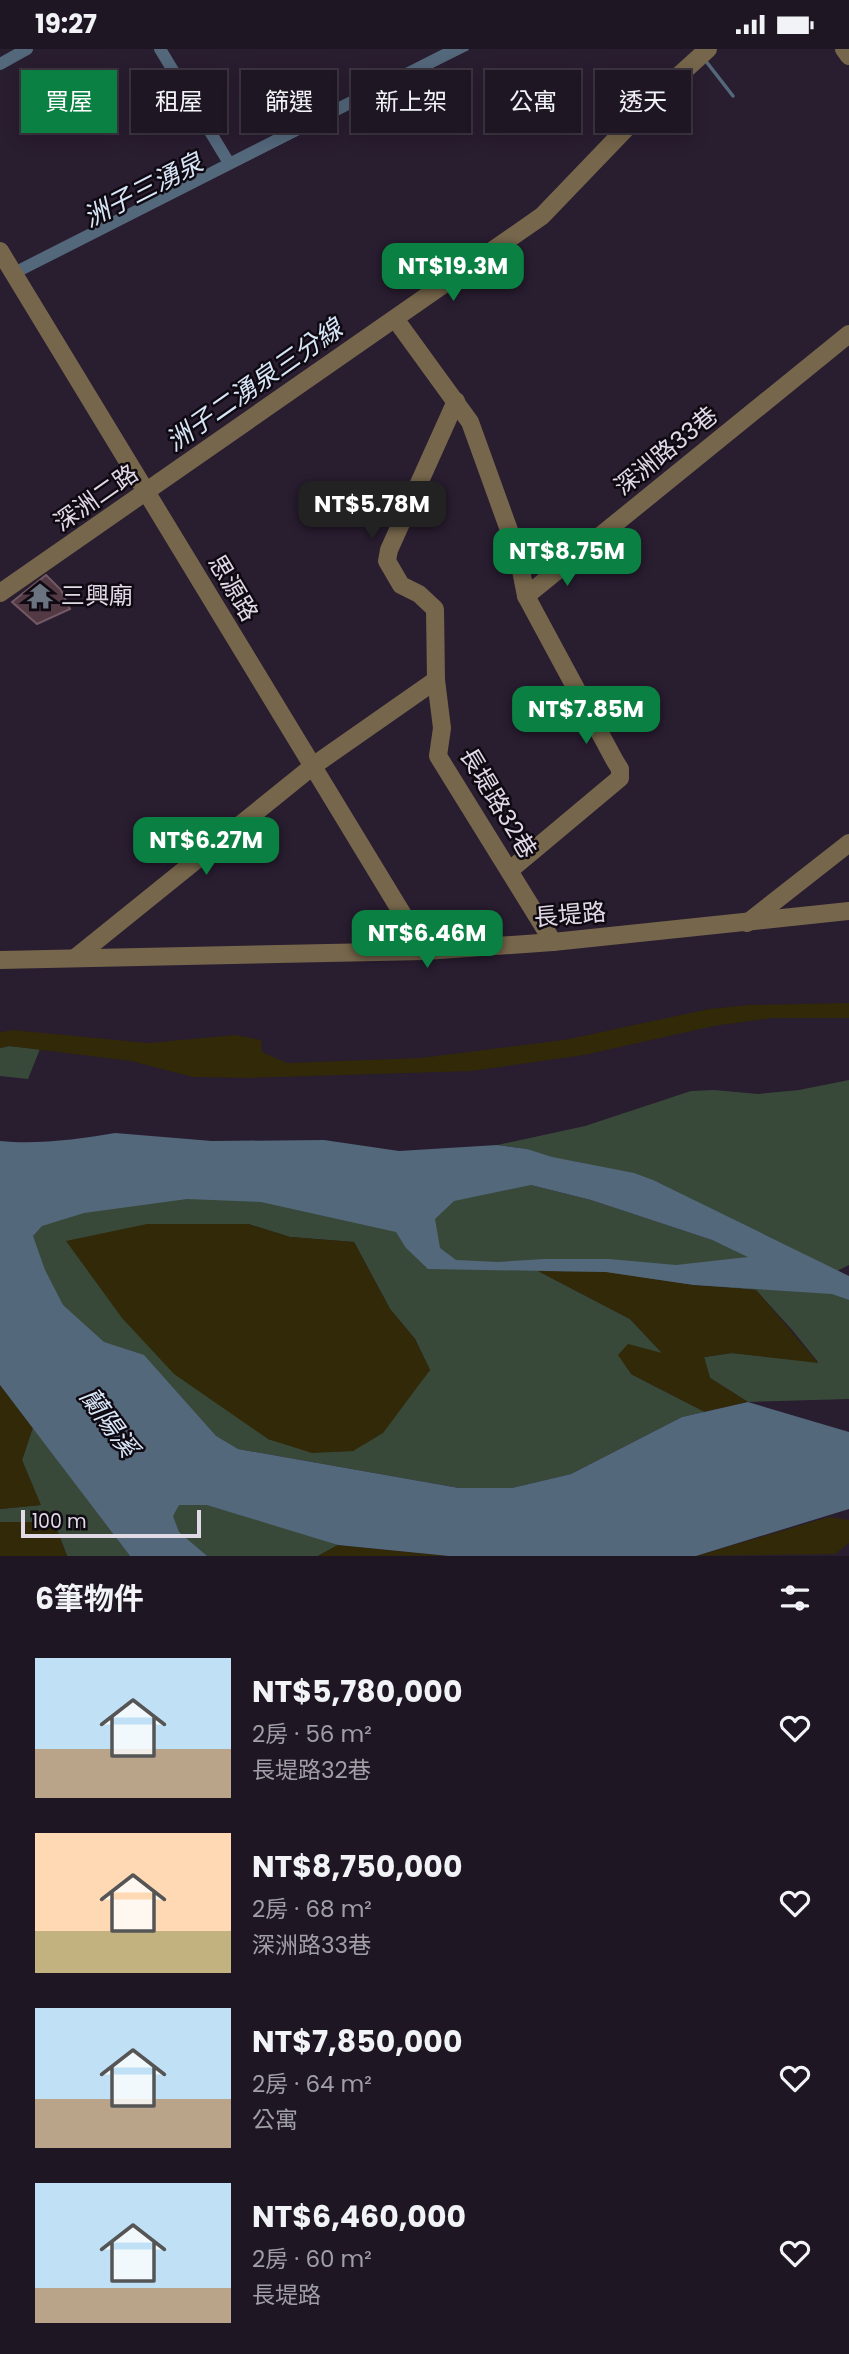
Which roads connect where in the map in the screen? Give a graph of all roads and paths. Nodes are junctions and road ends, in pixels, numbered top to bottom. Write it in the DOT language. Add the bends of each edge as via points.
graph roads {
  1 [pos="708,49"];
  2 [pos="844,49"];
  3 [pos="849,56"];
  4 [pos="0,251"];
  5 [pos="396,320"];
  6 [pos="849,334"];
  7 [pos="456,401"];
  8 [pos="146,493"];
  9 [pos="0,593"];
  10 [pos="526,596"];
  11 [pos="436,680"];
  12 [pos="313,766"];
  13 [pos="849,843"];
  14 [pos="510,870"];
  15 [pos="849,911"];
  16 [pos="747,923"];
  17 [pos="553,942"];
  18 [pos="425,951"];
  19 [pos="75,958"];
  20 [pos="0,960"];
  1 -- 5 [label="street, 深洲二路" via="542,216"];
  2 -- 3 [label="street"];
  4 -- 8 [label="street, 思源路"];
  5 -- 7 [label="street"];
  5 -- 8 [label="street, 深洲二路"];
  6 -- 10 [label="street, 深洲路33巷"];
  7 -- 10 [label="street" via="470,422 518,555"];
  7 -- 11 [label="street, 長堤路32巷" via="387,561 401,585 435,609"];
  8 -- 9 [label="street, 深洲二路"];
  8 -- 12 [label="street, 思源路"];
  10 -- 14 [label="street" via="620,769 620,778"];
  11 -- 12 [label="street"];
  11 -- 14 [label="street, 長堤路32巷" via="442,729 438,756"];
  12 -- 18 [label="street, 思源路"];
  12 -- 19 [label="street"];
  13 -- 16 [label="street"];
  14 -- 17 [label="street, 長堤路32巷"];
  15 -- 16 [label="street, 長堤路"];
  16 -- 17 [label="street, 長堤路"];
  17 -- 18 [label="street, 長堤路"];
  18 -- 19 [label="street, 長堤路"];
  19 -- 20 [label="street, 長堤路"];
}
